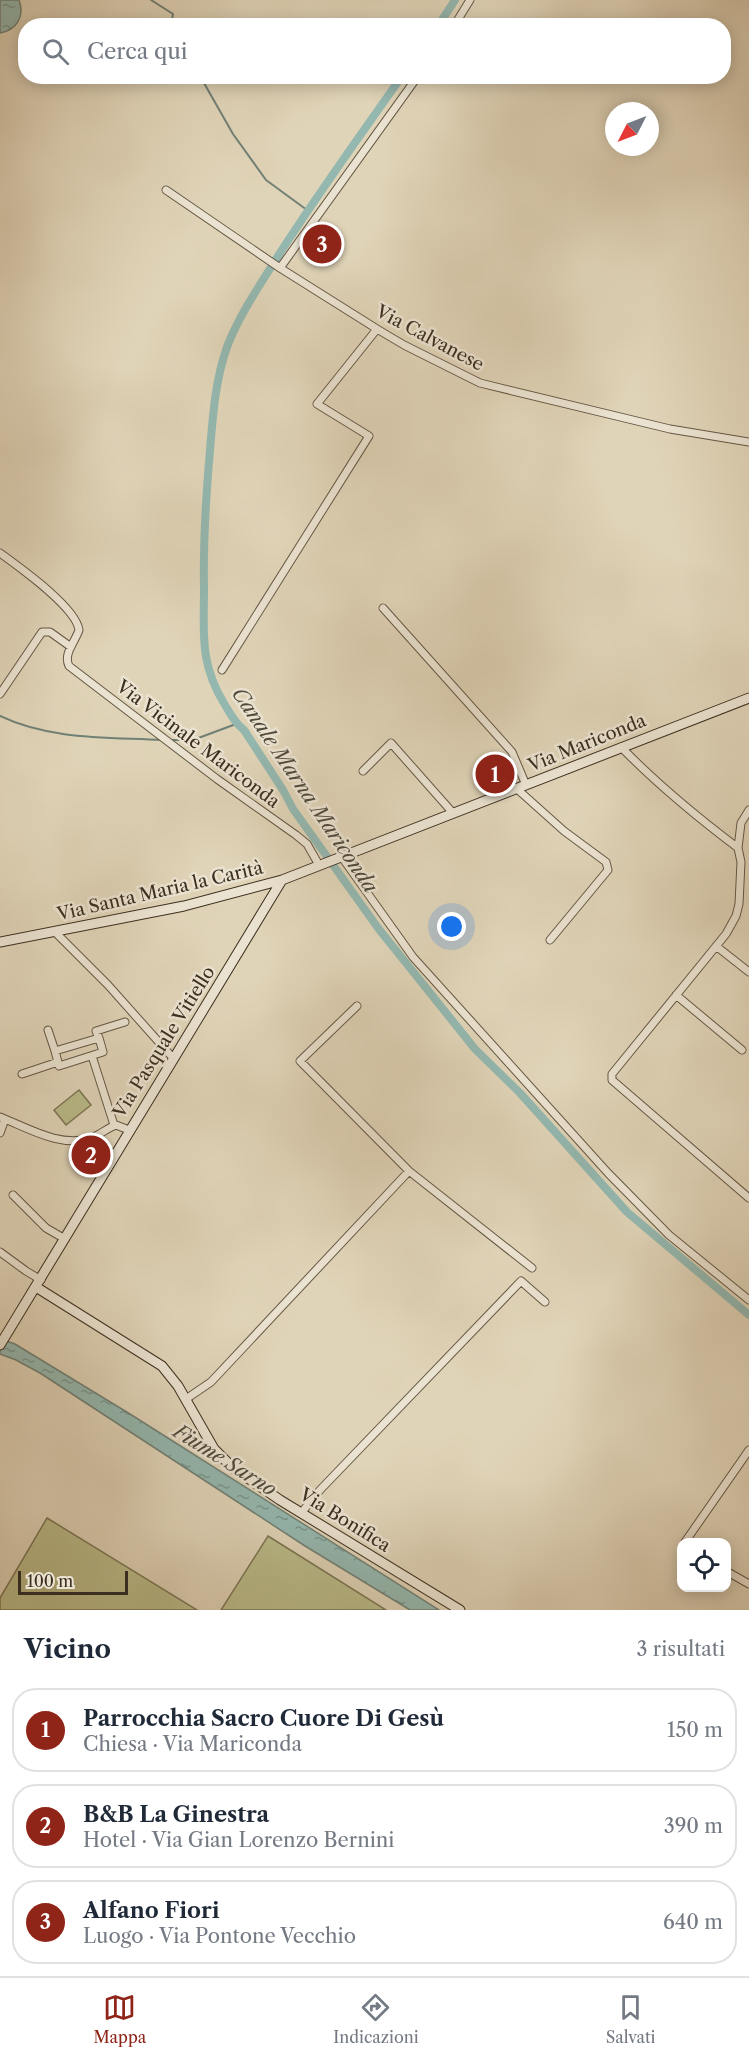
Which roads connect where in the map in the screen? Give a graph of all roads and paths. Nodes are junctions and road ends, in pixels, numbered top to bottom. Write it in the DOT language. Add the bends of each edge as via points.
graph roads {
  1 [pos="470,0"];
  2 [pos="459,18"];
  3 [pos="412,84"];
  4 [pos="166,190"];
  5 [pos="279,268"];
  6 [pos="377,329"];
  7 [pos="749,442"];
  8 [pos="0,553"];
  9 [pos="383,608"];
  10 [pos="71,647"];
  11 [pos="222,670"];
  12 [pos="0,694"];
  13 [pos="749,698"];
  14 [pos="621,747"];
  15 [pos="363,771"];
  16 [pos="526,785"];
  17 [pos="516,788"];
  18 [pos="749,810"];
  19 [pos="453,813"];
  20 [pos="738,848"];
  21 [pos="339,857"];
  22 [pos="322,863"];
  23 [pos="282,880"];
  24 [pos="56,933"];
  25 [pos="550,940"];
  26 [pos="0,942"];
  27 [pos="716,946"];
  28 [pos="749,972"];
  29 [pos="676,995"];
  30 [pos="357,1006"];
  31 [pos="126,1022"];
  32 [pos="48,1030"];
  33 [pos="99,1038"];
  34 [pos="742,1050"];
  35 [pos="55,1051"];
  36 [pos="92,1056"];
  37 [pos="173,1058"];
  38 [pos="58,1062"];
  39 [pos="22,1074"];
  40 [pos="3,1118"];
  41 [pos="114,1125"];
  42 [pos="129,1130"];
  43 [pos="0,1133"];
  44 [pos="102,1133"];
  45 [pos="83,1140"];
  46 [pos="102,1152"];
  47 [pos="112,1160"];
  48 [pos="409,1171"];
  49 [pos="13,1195"];
  50 [pos="749,1198"];
  51 [pos="65,1239"];
  52 [pos="0,1252"];
  53 [pos="532,1268"];
  54 [pos="39,1284"];
  55 [pos="749,1300"];
  56 [pos="546,1302"];
  57 [pos="3,1340"];
  58 [pos="186,1399"];
  59 [pos="749,1450"];
  60 [pos="302,1512"];
  61 [pos="688,1538"];
  62 [pos="731,1574"];
  63 [pos="749,1584"];
  64 [pos="460,1610"];
  1 -- 2 [label="street"];
  3 -- 5 [label="street"];
  4 -- 5 [label="street, Via Calvanese"];
  5 -- 6 [label="street, Via Calvanese"];
  6 -- 7 [label="street, Via Calvanese" via="480,383 670,429"];
  6 -- 11 [label="street" via="316,404 369,436"];
  8 -- 10 [label="street" via="43,587 75,620 79,630"];
  9 -- 16 [label="street" via="512,752"];
  10 -- 12 [label="street" via="45,630"];
  10 -- 22 [label="street, Via Vicinale Mariconda" via="69,666 296,835"];
  13 -- 14 [label="street, Via Mariconda"];
  14 -- 16 [label="street, Via Mariconda"];
  14 -- 20 [label="street"];
  15 -- 19 [label="street" via="392,743"];
  16 -- 17 [label="street, Via Mariconda"];
  17 -- 19 [label="street, Via Mariconda"];
  17 -- 25 [label="street" via="606,862 608,870"];
  18 -- 20 [label="street" via="741,823"];
  19 -- 21 [label="street, Via Mariconda"];
  20 -- 27 [label="street" via="739,904 736,916"];
  21 -- 22 [label="street, Via Santa Maria la Carità"];
  21 -- 55 [label="street" via="413,957 608,1173 669,1235"];
  22 -- 23 [label="street, Via Santa Maria la Carità"];
  23 -- 24 [label="street, Via Santa Maria la Carità" via="224,897"];
  23 -- 37 [label="street, Via Pasquale Vitiello"];
  24 -- 26 [label="street, Via Santa Maria la Carità"];
  24 -- 37 [label="street"];
  27 -- 28 [label="street"];
  27 -- 29 [label="street"];
  29 -- 34 [label="street"];
  29 -- 50 [label="street" via="612,1074 612,1080"];
  30 -- 48 [label="street" via="300,1061"];
  31 -- 33 [label="street" via="96,1031"];
  32 -- 35 [label="street"];
  33 -- 35 [label="street"];
  33 -- 36 [label="street" via="103,1052"];
  35 -- 38 [label="street"];
  36 -- 38 [label="street" via="59,1066"];
  36 -- 41 [label="street"];
  37 -- 42 [label="street, Via Pasquale Vitiello"];
  38 -- 39 [label="street"];
  40 -- 43 [label="street"];
  40 -- 45 [label="street" via="56,1139"];
  41 -- 42 [label="street"];
  41 -- 44 [label="street"];
  42 -- 47 [label="street, Via Pasquale Vitiello"];
  44 -- 45 [label="street"];
  44 -- 46 [label="street" via="98,1142"];
  45 -- 46 [label="street"];
  46 -- 47 [label="street"];
  47 -- 51 [label="street, Via Pasquale Vitiello"];
  48 -- 53 [label="street"];
  48 -- 58 [label="street" via="211,1382"];
  49 -- 51 [label="street" via="46,1228"];
  51 -- 54 [label="street, Via Pasquale Vitiello"];
  52 -- 54 [label="street"];
  54 -- 57 [label="street, Via Pasquale Vitiello"];
  54 -- 58 [label="street, Via Bonifica" via="162,1366"];
  56 -- 60 [label="street" via="521,1281"];
  58 -- 60 [label="street, Via Bonifica" via="205,1436 226,1462"];
  59 -- 61 [label="street"];
  60 -- 64 [label="street, Via Bonifica"];
  62 -- 63 [label="street"];
}
